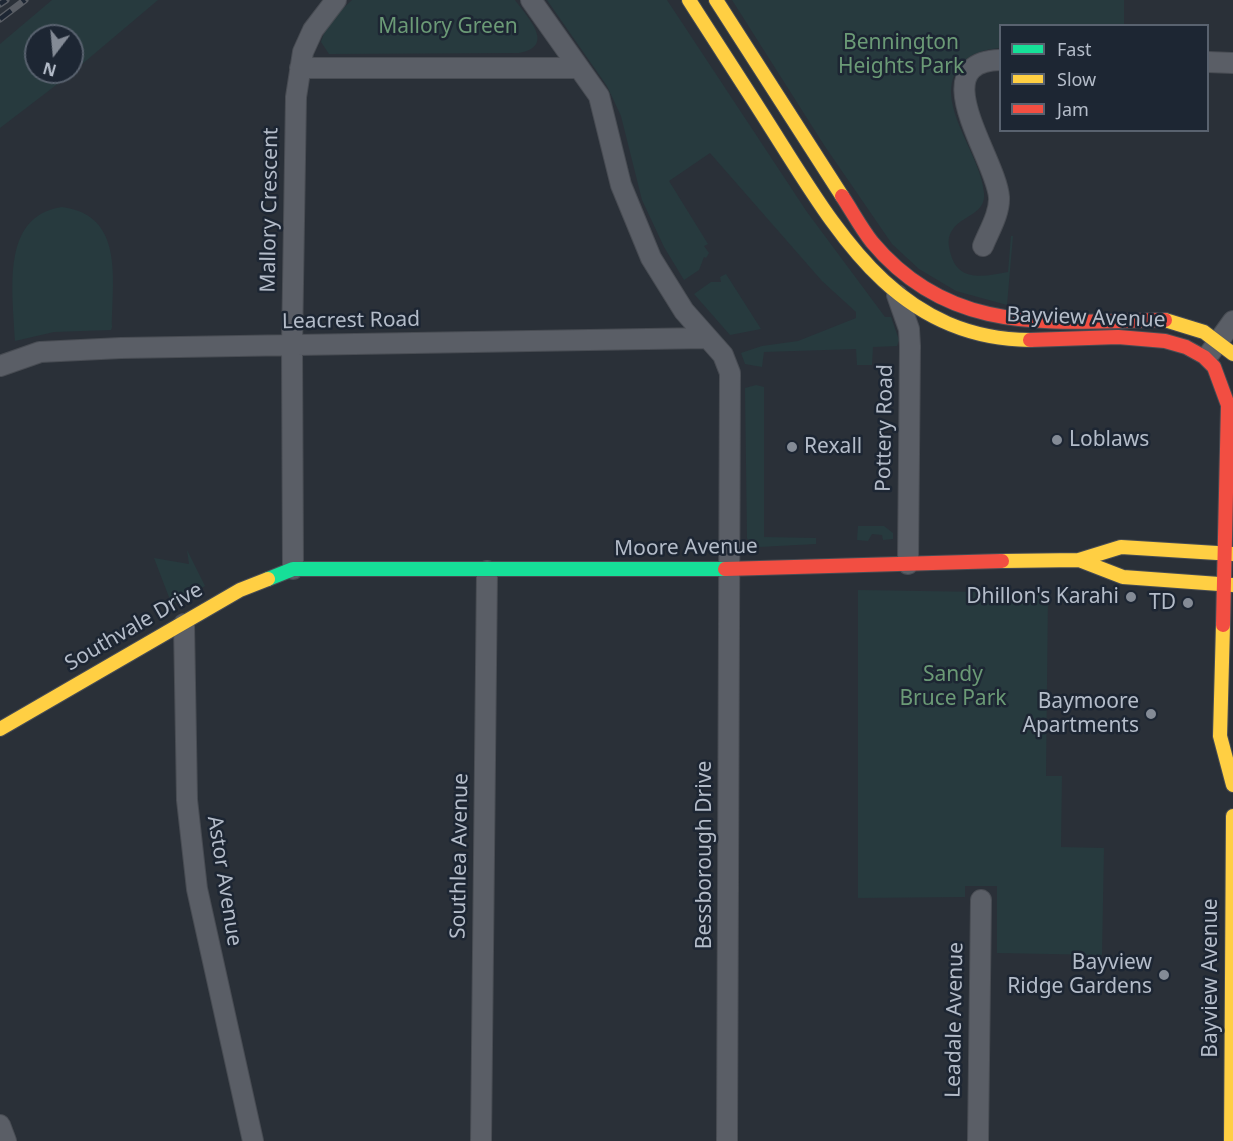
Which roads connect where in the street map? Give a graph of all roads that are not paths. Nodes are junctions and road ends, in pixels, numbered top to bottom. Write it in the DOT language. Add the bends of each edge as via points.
graph roads {
  1 [pos="336,0"];
  2 [pos="531,0"];
  3 [pos="689,0"];
  4 [pos="716,0"];
  5 [pos="999,60"];
  6 [pos="1209,62"];
  7 [pos="1233,63"];
  8 [pos="300,68"];
  9 [pos="579,68"];
  10 [pos="983,246"];
  11 [pos="897,296"];
  12 [pos="1233,321"];
  13 [pos="706,338"];
  14 [pos="292,346"];
  15 [pos="1226,347"];
  16 [pos="1206,359"];
  17 [pos="0,366"];
  18 [pos="1228,387"];
  19 [pos="1229,554"];
  20 [pos="1079,560"];
  21 [pos="908,564"];
  22 [pos="293,569"];
  23 [pos="732,569"];
  24 [pos="487,571"];
  25 [pos="1228,585"];
  26 [pos="184,624"];
  27 [pos="0,729"];
  28 [pos="1233,785"];
  29 [pos="1233,816"];
  30 [pos="981,900"];
  31 [pos="0,1125"];
  32 [pos="6,1141"];
  33 [pos="253,1141"];
  34 [pos="481,1141"];
  35 [pos="727,1141"];
  36 [pos="978,1141"];
  37 [pos="1231,1141"];
  1 -- 8 [label="street, Mallory Crescent" via="313,30"];
  2 -- 9 [label="street"];
  3 -- 11 [label="main road, Bayview Avenue" via="831,222 872,273"];
  4 -- 15 [label="main road, Bayview Avenue" via="872,242 911,280 959,307 995,317 1029,321 1169,320"];
  5 -- 10 [label="street" via="980,62 964,82 964,98 989,160 999,200"];
  6 -- 7 [label="street"];
  8 -- 9 [label="street"];
  8 -- 14 [label="street, Mallory Crescent" via="294,149"];
  9 -- 13 [label="street" via="599,96 621,185 637,229 668,288"];
  11 -- 16 [label="main road, Bayview Avenue" via="950,324 989,335 1025,340 1170,341"];
  11 -- 21 [label="street, Pottery Road" via="909,329 910,346"];
  12 -- 15 [label="street"];
  13 -- 14 [label="street, Leacrest Road"];
  13 -- 23 [label="street" via="723,354 730,373"];
  14 -- 17 [label="street, Leacrest Road" via="40,352"];
  14 -- 22 [label="street, Mallory Crescent"];
  15 -- 16 [label="street"];
  16 -- 18 [label="main road, Bayview Avenue"];
  18 -- 19 [label="main road, Bayview Avenue"];
  19 -- 20 [label="main road, Moore Avenue" via="1121,548"];
  19 -- 25 [label="main road, Bayview Avenue"];
  20 -- 21 [label="main road, Moore Avenue"];
  20 -- 25 [label="main road, Moore Avenue" via="1122,577"];
  21 -- 23 [label="main road, Moore Avenue"];
  22 -- 24 [label="main road, Moore Avenue"];
  22 -- 26 [label="main road, Southvale Drive" via="240,590"];
  23 -- 24 [label="main road, Moore Avenue"];
  23 -- 35 [label="street, Bessborough Drive"];
  24 -- 34 [label="street, Southlea Avenue"];
  25 -- 28 [label="main road, Bayview Avenue" via="1220,736"];
  26 -- 27 [label="main road, Southvale Drive"];
  26 -- 33 [label="street, Astor Avenue" via="187,800 197,889"];
  29 -- 37 [label="main road, Bayview Avenue"];
  30 -- 36 [label="street, Leadale Avenue"];
  31 -- 32 [label="street"];
}
